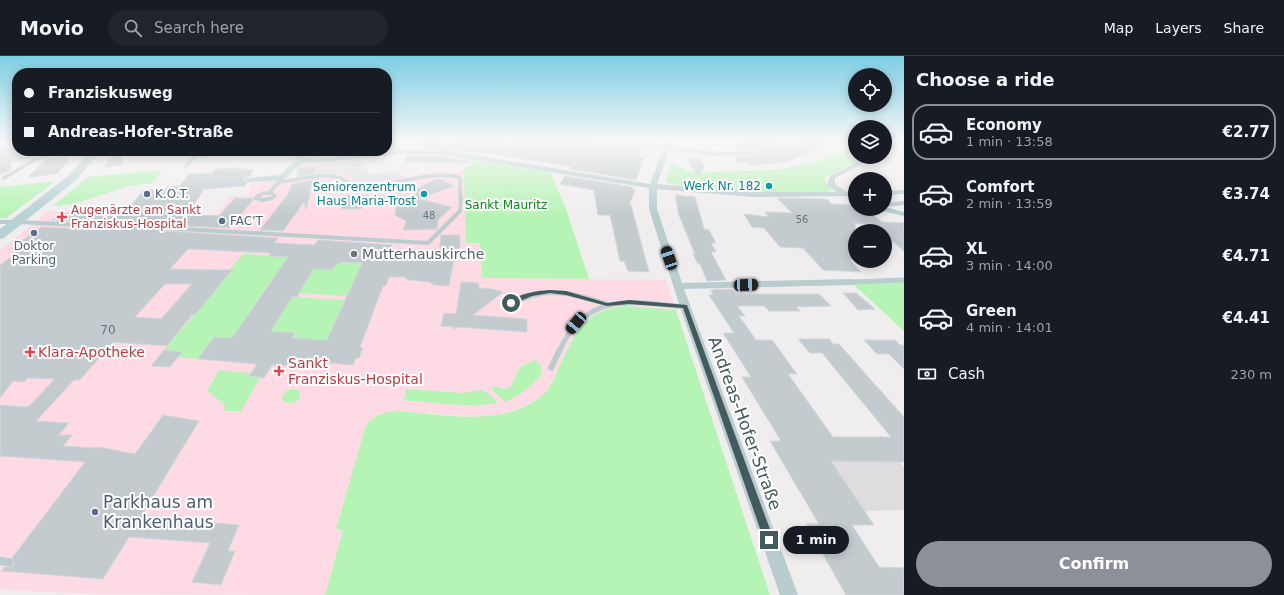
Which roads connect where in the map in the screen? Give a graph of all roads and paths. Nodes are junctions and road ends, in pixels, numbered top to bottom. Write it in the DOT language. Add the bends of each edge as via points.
graph roads {
  1 [pos="26,166"];
  2 [pos="83,166"];
  3 [pos="292,166"];
  4 [pos="532,166"];
  5 [pos="660,166"];
  6 [pos="854,166"];
  7 [pos="4,178"];
  8 [pos="248,180"];
  9 [pos="281,180"];
  10 [pos="653,186"];
  11 [pos="904,192"];
  12 [pos="269,193"];
  13 [pos="892,193"];
  14 [pos="844,194"];
  15 [pos="848,194"];
  16 [pos="848,196"];
  17 [pos="904,203"];
  18 [pos="892,204"];
  19 [pos="892,211"];
  20 [pos="904,214"];
  21 [pos="0,222"];
  22 [pos="16,222"];
  23 [pos="104,226"];
  24 [pos="165,228"];
  25 [pos="0,235"];
  26 [pos="904,280"];
  27 [pos="852,282"];
  28 [pos="678,286"];
  29 [pos="607,305"];
  30 [pos="685,307"];
  31 [pos="504,308"];
  32 [pos="551,368"];
  33 [pos="789,595"];
  1 -- 7 [label="lane"];
  2 -- 22 [label="main road" via="72,178"];
  3 -- 9 [label="street"];
  4 -- 10 [label="street"];
  5 -- 10 [label="street, Andreas-Hofer-Straße"];
  6 -- 14 [label="street" via="832,177 831,185"];
  8 -- 9 [label="street"];
  9 -- 12 [label="lane"];
  9 -- 24 [label="lane" via="335,177 346,180 356,189 365,189 430,176 453,175 460,178 460,211 428,243"];
  10 -- 14 [label="street" via="722,192"];
  10 -- 28 [label="street, Andreas-Hofer-Straße" via="653,209"];
  11 -- 13 [label="street"];
  12 -- 12 [label="lane" via="273,197 263,200 256,198 259,194"];
  14 -- 15 [label="street"];
  14 -- 16 [label="street"];
  17 -- 18 [label="lane"];
  19 -- 20 [label="street"];
  21 -- 22 [label="street"];
  22 -- 23 [label="lane"];
  22 -- 25 [label="main road"];
  26 -- 27 [label="lane"];
  27 -- 28 [label="street"];
  28 -- 30 [label="street, Andreas-Hofer-Straße"];
  29 -- 30 [label="lane" via="629,302"];
  29 -- 31 [label="lane" via="550,291 519,298"];
  29 -- 32 [label="lane" via="588,312 576,323"];
  30 -- 33 [label="street, Andreas-Hofer-Straße"];
}
